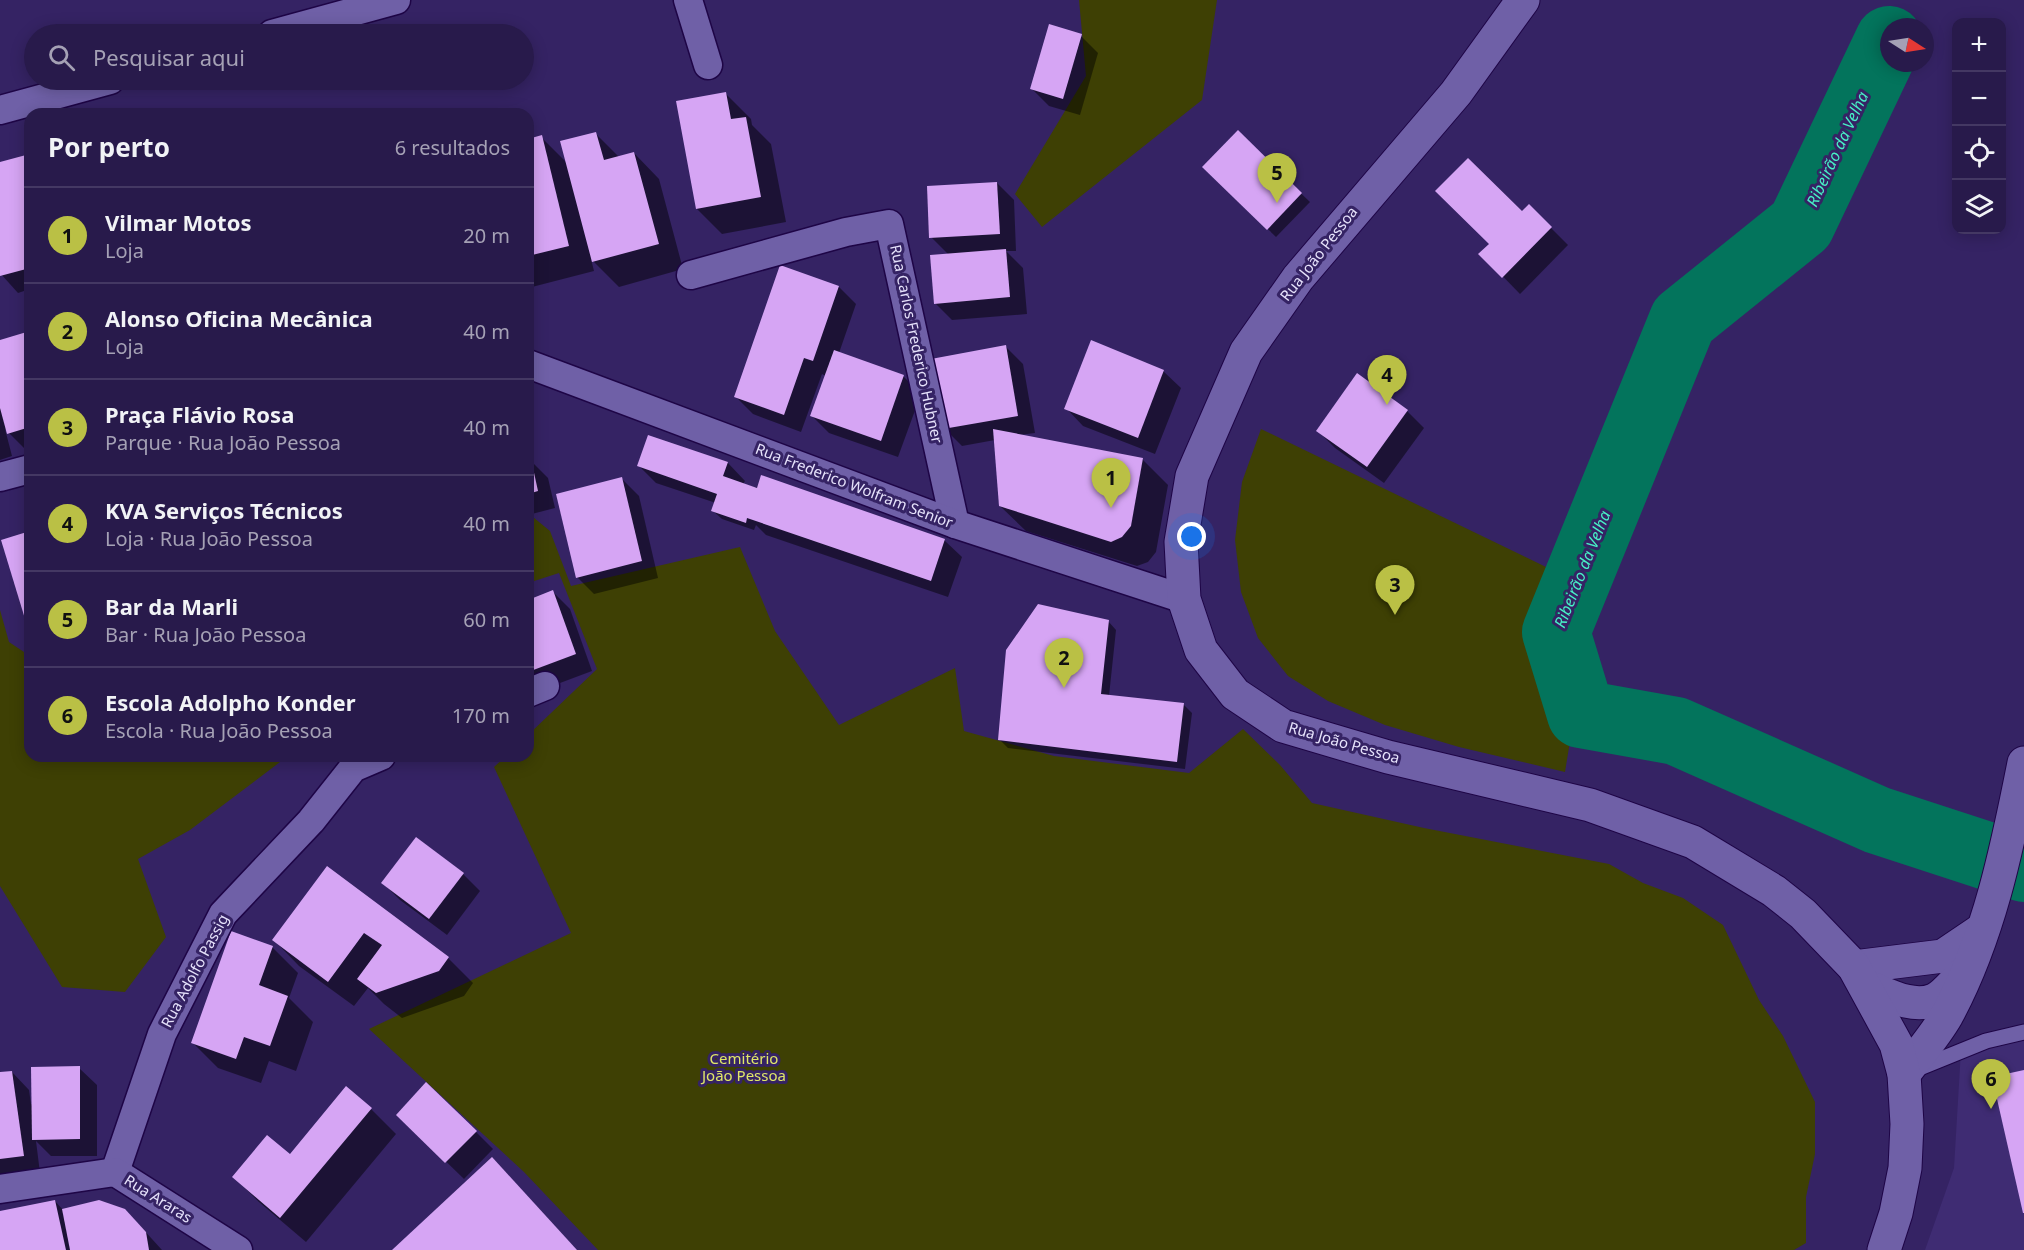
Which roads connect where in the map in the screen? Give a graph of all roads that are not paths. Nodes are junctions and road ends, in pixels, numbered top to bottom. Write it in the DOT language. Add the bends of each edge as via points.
graph roads {
  1 [pos="396,0"];
  2 [pos="688,0"];
  3 [pos="1523,0"];
  4 [pos="308,24"];
  5 [pos="708,66"];
  6 [pos="73,90"];
  7 [pos="0,110"];
  8 [pos="691,275"];
  9 [pos="534,365"];
  10 [pos="24,471"];
  11 [pos="0,477"];
  12 [pos="955,524"];
  13 [pos="1184,599"];
  14 [pos="367,762"];
  15 [pos="2021,776"];
  16 [pos="1956,963"];
  17 [pos="1860,977"];
  18 [pos="1919,1003"];
  19 [pos="2024,1032"];
  20 [pos="1900,1059"];
  21 [pos="115,1172"];
  22 [pos="0,1189"];
  23 [pos="238,1250"];
  24 [pos="1884,1250"];
  1 -- 4 [label="street"];
  2 -- 5 [label="street"];
  3 -- 13 [label="main road, Rua João Pessoa" via="1456,93 1298,278 1246,352 1192,476 1181,542"];
  6 -- 7 [label="street"];
  8 -- 12 [label="street, Rua Carlos Frederico Hubner" via="889,224"];
  9 -- 12 [label="street, Rua Frederico Wolfram Senior"];
  10 -- 11 [label="street"];
  12 -- 13 [label="street, Rua Frederico Wolfram Senior"];
  13 -- 17 [label="main road, Rua João Pessoa" via="1201,650 1235,694 1283,726 1388,757 1590,805 1693,842 1774,891 1809,920"];
  14 -- 21 [label="street, Rua Adolfo Passig" via="353,768 311,821 223,914 162,1034"];
  15 -- 16 [label="main road" via="1988,916"];
  16 -- 17 [label="main road"];
  16 -- 18 [label="main road" via="1936,999"];
  16 -- 20 [label="main road" via="1946,1017"];
  17 -- 18 [label="main road" via="1903,1000"];
  17 -- 20 [label="main road, Rua João Pessoa"];
  18 -- 20 [label="main road"];
  19 -- 20 [label="lane"];
  20 -- 24 [label="main road, Rua João Pessoa" via="1907,1124 1905,1168"];
  21 -- 22 [label="street, Rua Araras"];
  21 -- 23 [label="street, Rua Araras"];
}
